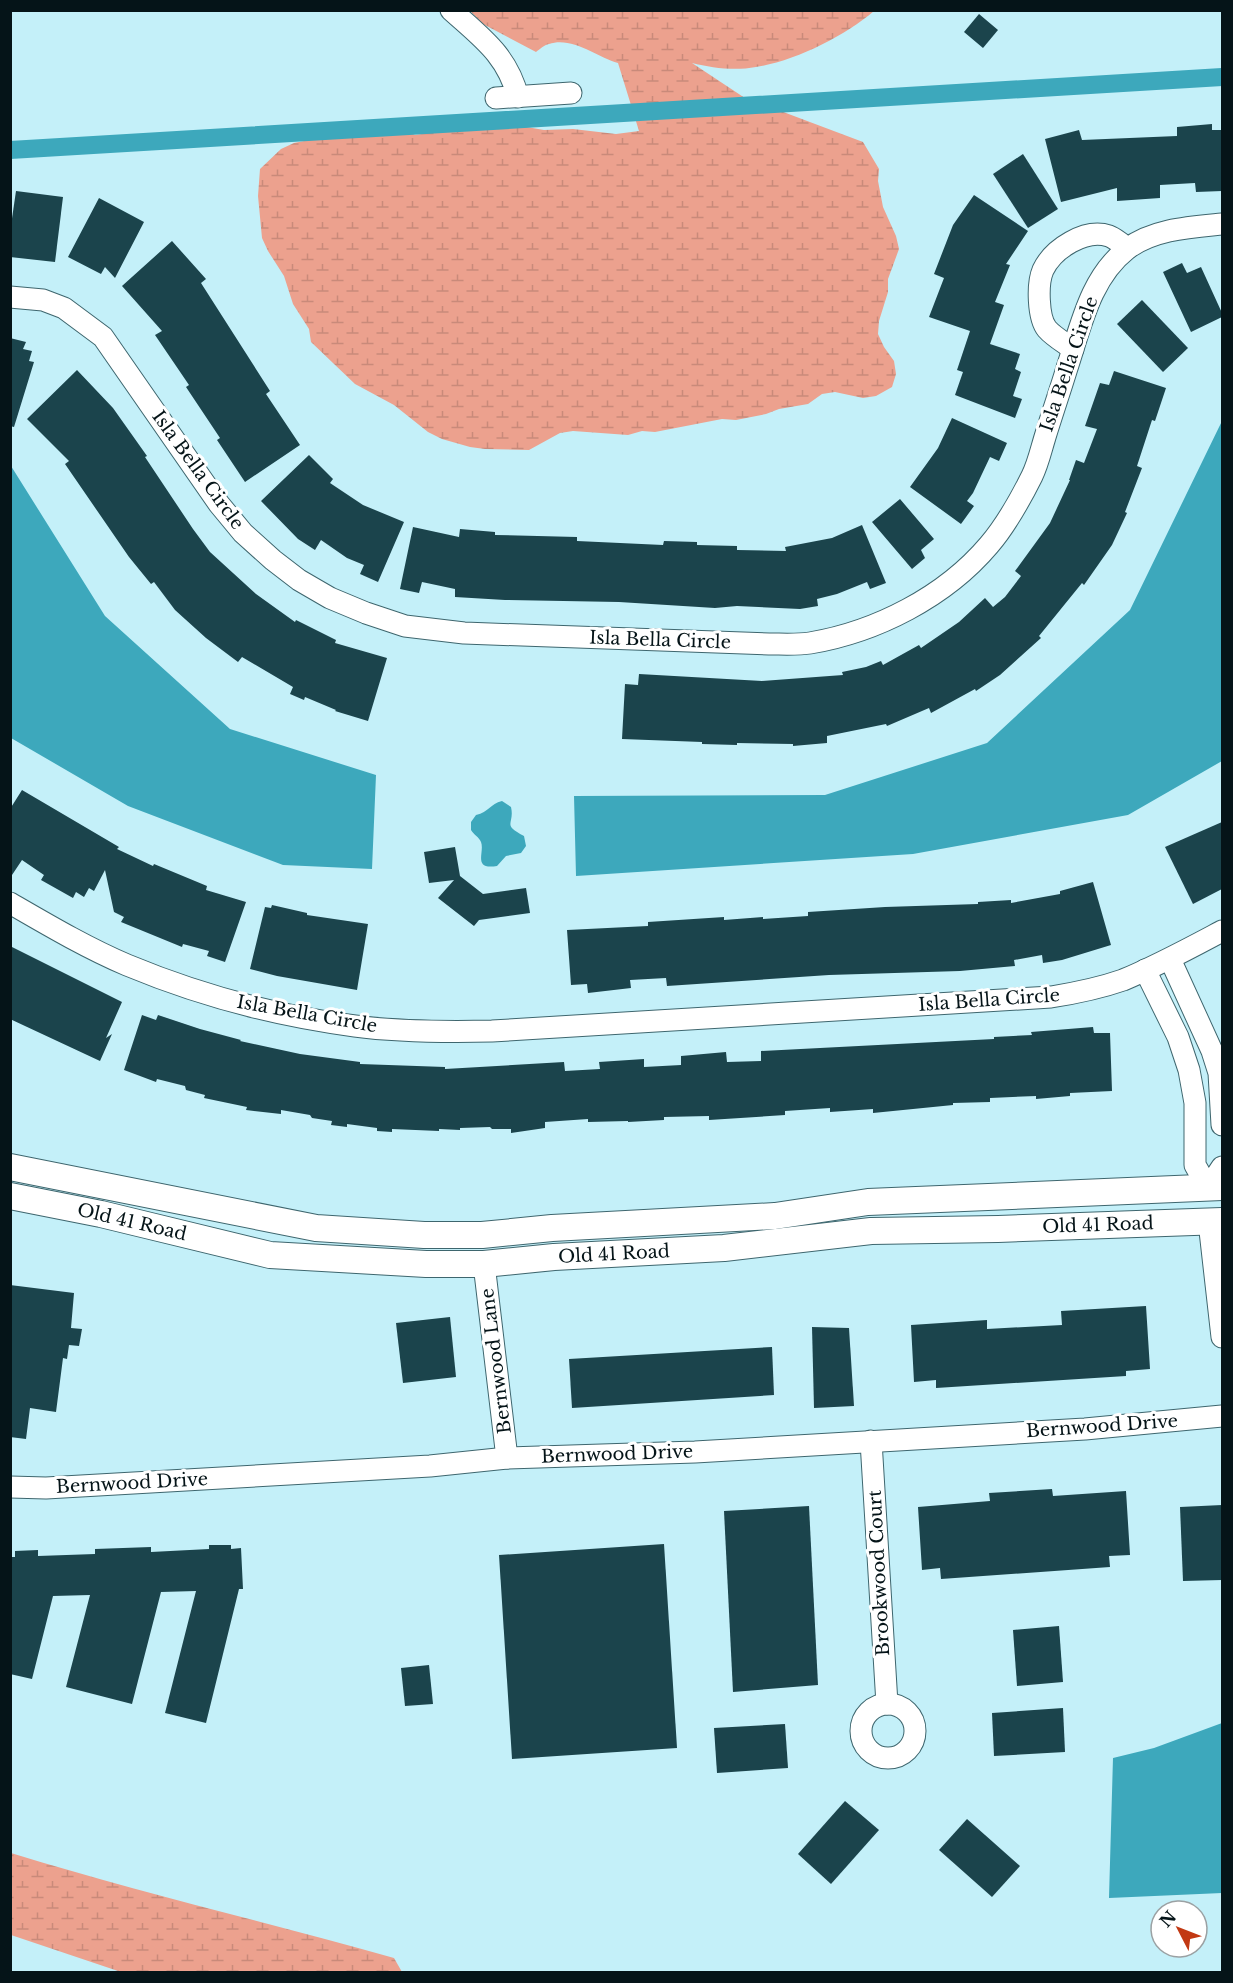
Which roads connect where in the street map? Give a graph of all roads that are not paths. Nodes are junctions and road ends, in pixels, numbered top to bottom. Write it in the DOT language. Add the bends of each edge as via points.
graph roads {
  1 [pos="451,10"];
  2 [pos="571,93"];
  3 [pos="518,97"];
  4 [pos="496,98"];
  5 [pos="1222,224"];
  6 [pos="1128,248"];
  7 [pos="10,297"];
  8 [pos="1073,349"];
  9 [pos="10,903"];
  10 [pos="1222,931"];
  11 [pos="1170,958"];
  12 [pos="1144,970"];
  13 [pos="1222,1125"];
  14 [pos="10,1167"];
  15 [pos="1222,1167"];
  16 [pos="1215,1188"];
  17 [pos="10,1196"];
  18 [pos="1216,1221"];
  19 [pos="482,1235"];
  20 [pos="484,1264"];
  21 [pos="1222,1337"];
  22 [pos="1222,1416"];
  23 [pos="871,1441"];
  24 [pos="507,1458"];
  25 [pos="10,1487"];
  26 [pos="887,1704"];
  1 -- 3 [label="street" via="503,60 513,76"];
  2 -- 3 [label="street"];
  3 -- 4 [label="street"];
  5 -- 6 [label="street, Isla Bella Circle" via="1151,236"];
  6 -- 8 [label="street, Isla Bella Circle" via="1098,281"];
  6 -- 8 [label="street" via="1109,236 1090,235 1056,252 1043,271 1040,310 1046,328"];
  7 -- 8 [label="street, Isla Bella Circle" via="43,300 64,308 103,337 219,504 243,533 298,580 330,598 405,626 464,633 769,644 808,643 870,627 933,594 963,572 1010,518 1033,473"];
  9 -- 12 [label="street, Isla Bella Circle" via="126,965 212,995 355,1026 396,1029 492,1031 1052,997 1089,990"];
  10 -- 11 [label="street, Isla Bella Circle"];
  11 -- 12 [label="street, Isla Bella Circle"];
  11 -- 13 [label="street" via="1216,1062"];
  12 -- 16 [label="street" via="1178,1037 1189,1070 1195,1103 1195,1165"];
  14 -- 19 [label="street, Old 41 Road" via="316,1228"];
  15 -- 16 [label="street"];
  16 -- 18 [label="street"];
  16 -- 19 [label="street, Old 41 Road" via="868,1202 775,1216"];
  17 -- 20 [label="street, Old 41 Road" via="270,1255"];
  18 -- 20 [label="street, Old 41 Road" via="871,1231 724,1248"];
  18 -- 21 [label="street"];
  19 -- 20 [label="street"];
  20 -- 24 [label="street, Bernwood Lane"];
  22 -- 23 [label="street, Bernwood Drive" via="1085,1429"];
  23 -- 24 [label="street, Bernwood Drive"];
  23 -- 26 [label="street, Brookwood Court"];
  24 -- 25 [label="street, Bernwood Drive" via="430,1466"];
}
